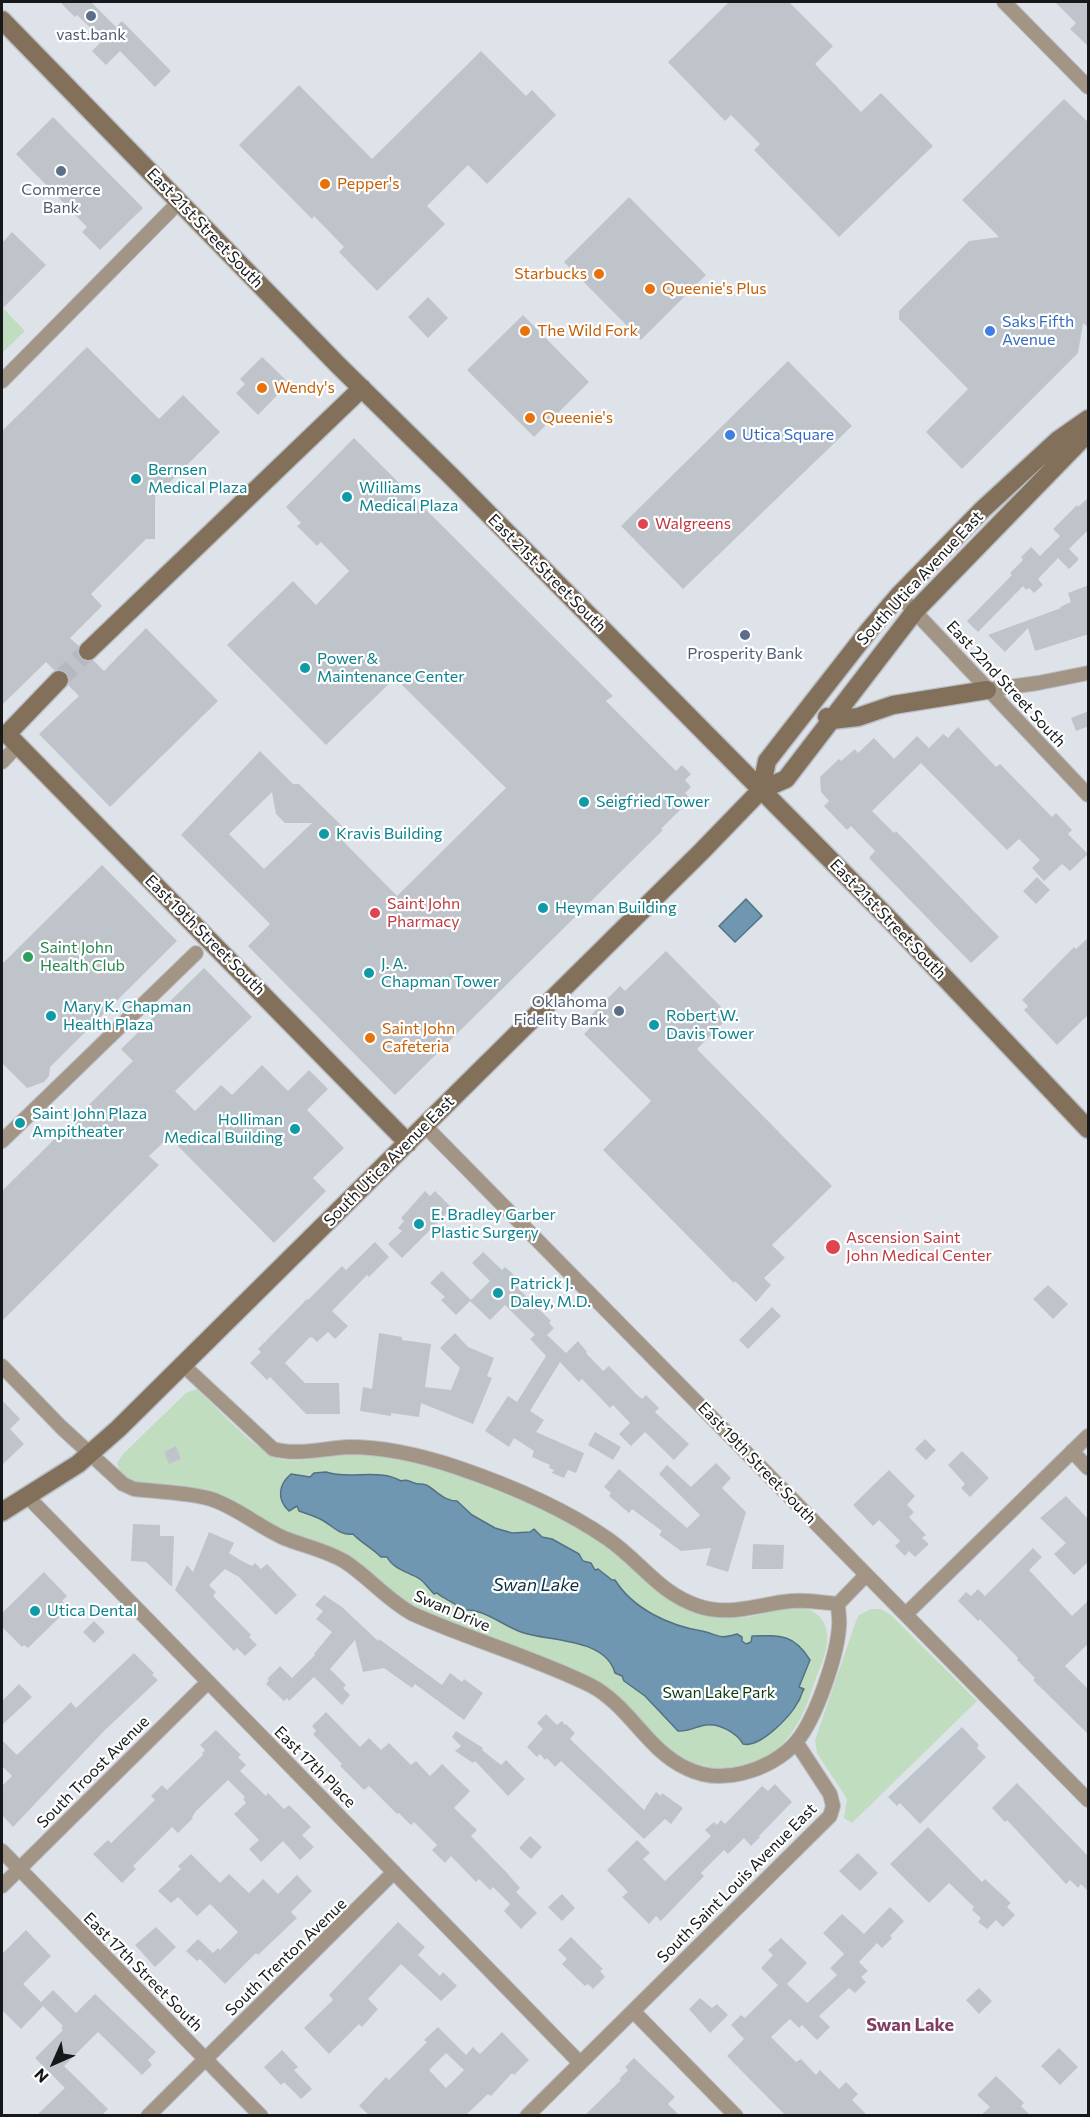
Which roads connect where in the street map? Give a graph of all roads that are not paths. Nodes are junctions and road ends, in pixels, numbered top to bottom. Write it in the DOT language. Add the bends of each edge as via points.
graph roads {
  1 [pos="1004,2"];
  2 [pos="2,20"];
  3 [pos="1089,87"];
  4 [pos="179,202"];
  5 [pos="2,381"];
  6 [pos="362,388"];
  7 [pos="1089,419"];
  8 [pos="1089,433"];
  9 [pos="899,595"];
  10 [pos="915,611"];
  11 [pos="88,651"];
  12 [pos="1089,673"];
  13 [pos="59,680"];
  14 [pos="987,690"];
  15 [pos="811,705"];
  16 [pos="832,720"];
  17 [pos="9,736"];
  18 [pos="2,762"];
  19 [pos="761,790"];
  20 [pos="1089,795"];
  21 [pos="196,953"];
  22 [pos="425,1126"];
  23 [pos="1089,1129"];
  24 [pos="2,1141"];
  25 [pos="408,1143"];
  26 [pos="183,1365"];
  27 [pos="2,1366"];
  28 [pos="1089,1436"];
  29 [pos="1072,1451"];
  30 [pos="90,1455"];
  31 [pos="1089,1468"];
  32 [pos="26,1495"];
  33 [pos="2,1512"];
  34 [pos="866,1575"];
  35 [pos="838,1604"];
  36 [pos="906,1614"];
  37 [pos="208,1682"];
  38 [pos="796,1742"];
  39 [pos="1089,1800"];
  40 [pos="2,1851"];
  41 [pos="19,1869"];
  42 [pos="394,1872"];
  43 [pos="2,1886"];
  44 [pos="633,2011"];
  45 [pos="206,2059"];
  46 [pos="580,2063"];
  47 [pos="148,2115"];
  48 [pos="261,2115"];
  49 [pos="527,2115"];
  50 [pos="736,2115"];
  1 -- 3 [label="street"];
  2 -- 4 [label="main road, East 21st Street South"];
  4 -- 5 [label="street"];
  4 -- 6 [label="main road, East 21st Street South"];
  6 -- 11 [label="main road"];
  6 -- 19 [label="main road, East 21st Street South"];
  7 -- 9 [label="main road, South Utica Avenue East" via="1058,440 982,510"];
  8 -- 10 [label="main road, South Utica Avenue East"];
  9 -- 10 [label="street, East 22nd Street South"];
  9 -- 15 [label="main road, South Utica Avenue East"];
  10 -- 14 [label="street, East 22nd Street South"];
  10 -- 16 [label="main road, South Utica Avenue East"];
  12 -- 14 [label="street"];
  13 -- 17 [label="main road"];
  14 -- 16 [label="main road" via="893,705 858,717"];
  14 -- 20 [label="street, East 22nd Street South"];
  15 -- 16 [label="main road"];
  15 -- 19 [label="main road, South Utica Avenue East" via="767,761"];
  16 -- 19 [label="main road, South Utica Avenue East" via="786,779"];
  17 -- 18 [label="street"];
  17 -- 25 [label="main road, East 19th Street South"];
  19 -- 22 [label="main road, South Utica Avenue East"];
  19 -- 23 [label="main road, East 21st Street South"];
  21 -- 24 [label="street"];
  22 -- 25 [label="main road, South Utica Avenue East"];
  22 -- 34 [label="street, East 19th Street South"];
  25 -- 26 [label="main road, South Utica Avenue East"];
  26 -- 30 [label="main road, South Utica Avenue East"];
  26 -- 35 [label="street" via="273,1449 285,1453 350,1447 381,1449 457,1467 553,1506 583,1523 628,1554 666,1591 701,1607 747,1610 808,1600"];
  27 -- 30 [label="street"];
  28 -- 29 [label="street"];
  29 -- 31 [label="street"];
  29 -- 36 [label="street"];
  30 -- 32 [label="main road, South Utica Avenue East"];
  30 -- 38 [label="street, Swan Drive" via="123,1484 224,1504 275,1534 344,1562 413,1614 593,1687 669,1759 686,1769 701,1774 735,1775 767,1764"];
  32 -- 33 [label="main road, South Utica Avenue East"];
  32 -- 37 [label="street, East 17th Place"];
  34 -- 35 [label="street"];
  34 -- 36 [label="street, East 19th Street South"];
  35 -- 38 [label="street" via="839,1627 832,1660 809,1724"];
  36 -- 39 [label="street, East 19th Street South"];
  37 -- 41 [label="street, South Troost Avenue"];
  37 -- 42 [label="street, East 17th Place"];
  38 -- 44 [label="street, South Saint Louis Avenue East" via="830,1794 834,1806 830,1816"];
  40 -- 41 [label="street, East 17th Street South"];
  41 -- 43 [label="street, South Troost Avenue"];
  41 -- 45 [label="street, East 17th Street South"];
  42 -- 45 [label="street, South Trenton Avenue"];
  42 -- 46 [label="street, East 17th Place"];
  44 -- 46 [label="street, South Saint Louis Avenue East"];
  44 -- 50 [label="street"];
  45 -- 47 [label="street, South Trenton Avenue"];
  45 -- 48 [label="street, East 17th Street South"];
  46 -- 49 [label="street, South Saint Louis Avenue East"];
}
